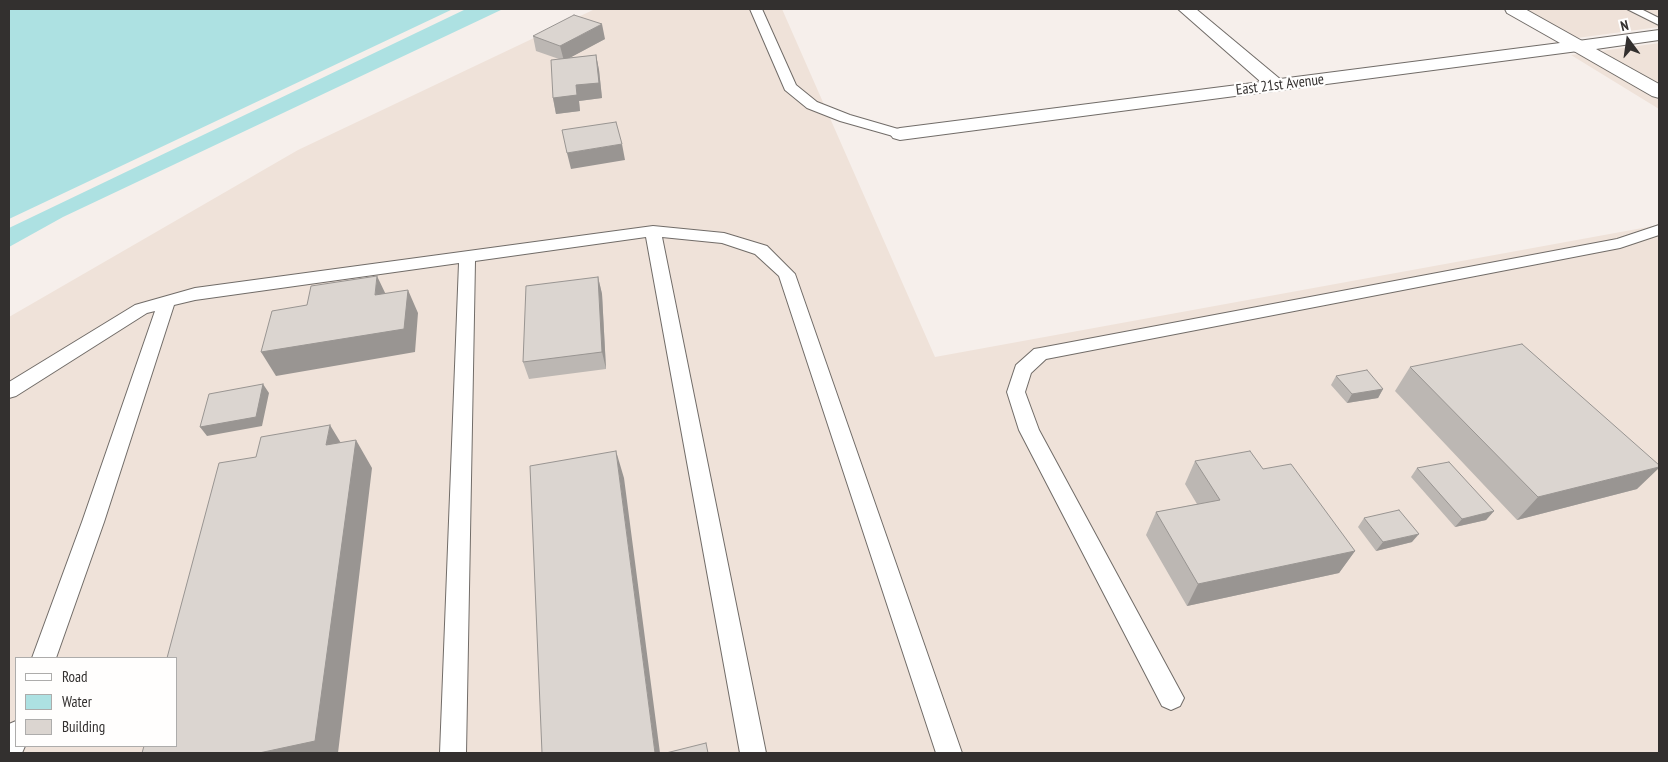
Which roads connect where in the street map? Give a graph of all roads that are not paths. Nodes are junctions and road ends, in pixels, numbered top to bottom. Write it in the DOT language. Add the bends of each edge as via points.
graph roads {
  1 [pos="756,9"];
  2 [pos="1186,9"];
  3 [pos="1514,9"];
  4 [pos="1632,9"];
  5 [pos="1659,22"];
  6 [pos="1659,35"];
  7 [pos="1578,46"];
  8 [pos="1276,85"];
  9 [pos="1659,92"];
  10 [pos="900,134"];
  11 [pos="1659,230"];
  12 [pos="653,231"];
  13 [pos="1620,243"];
  14 [pos="1659,244"];
  15 [pos="467,257"];
  16 [pos="166,302"];
  17 [pos="9,391"];
  18 [pos="44,657"];
  19 [pos="1171,698"];
  20 [pos="15,737"];
  21 [pos="9,753"];
  22 [pos="453,753"];
  23 [pos="753,753"];
  24 [pos="949,753"];
  1 -- 10 [label="lane" via="790,87 812,105"];
  2 -- 8 [label="street"];
  3 -- 7 [label="street"];
  4 -- 5 [label="lane"];
  6 -- 7 [label="street, East 21st Avenue"];
  7 -- 8 [label="street, East 21st Avenue"];
  7 -- 9 [label="street"];
  8 -- 10 [label="street, East 21st Avenue"];
  11 -- 13 [label="lane"];
  12 -- 15 [label="lane"];
  12 -- 23 [label="lane"];
  12 -- 24 [label="lane" via="724,238 761,250 787,274"];
  13 -- 14 [label="lane"];
  13 -- 19 [label="lane" via="1040,354 1023,370 1016,392 1028,430"];
  15 -- 16 [label="lane" via="196,294"];
  15 -- 22 [label="lane"];
  16 -- 17 [label="lane" via="141,309"];
  16 -- 18 [label="lane"];
  20 -- 21 [label="lane"];
}
